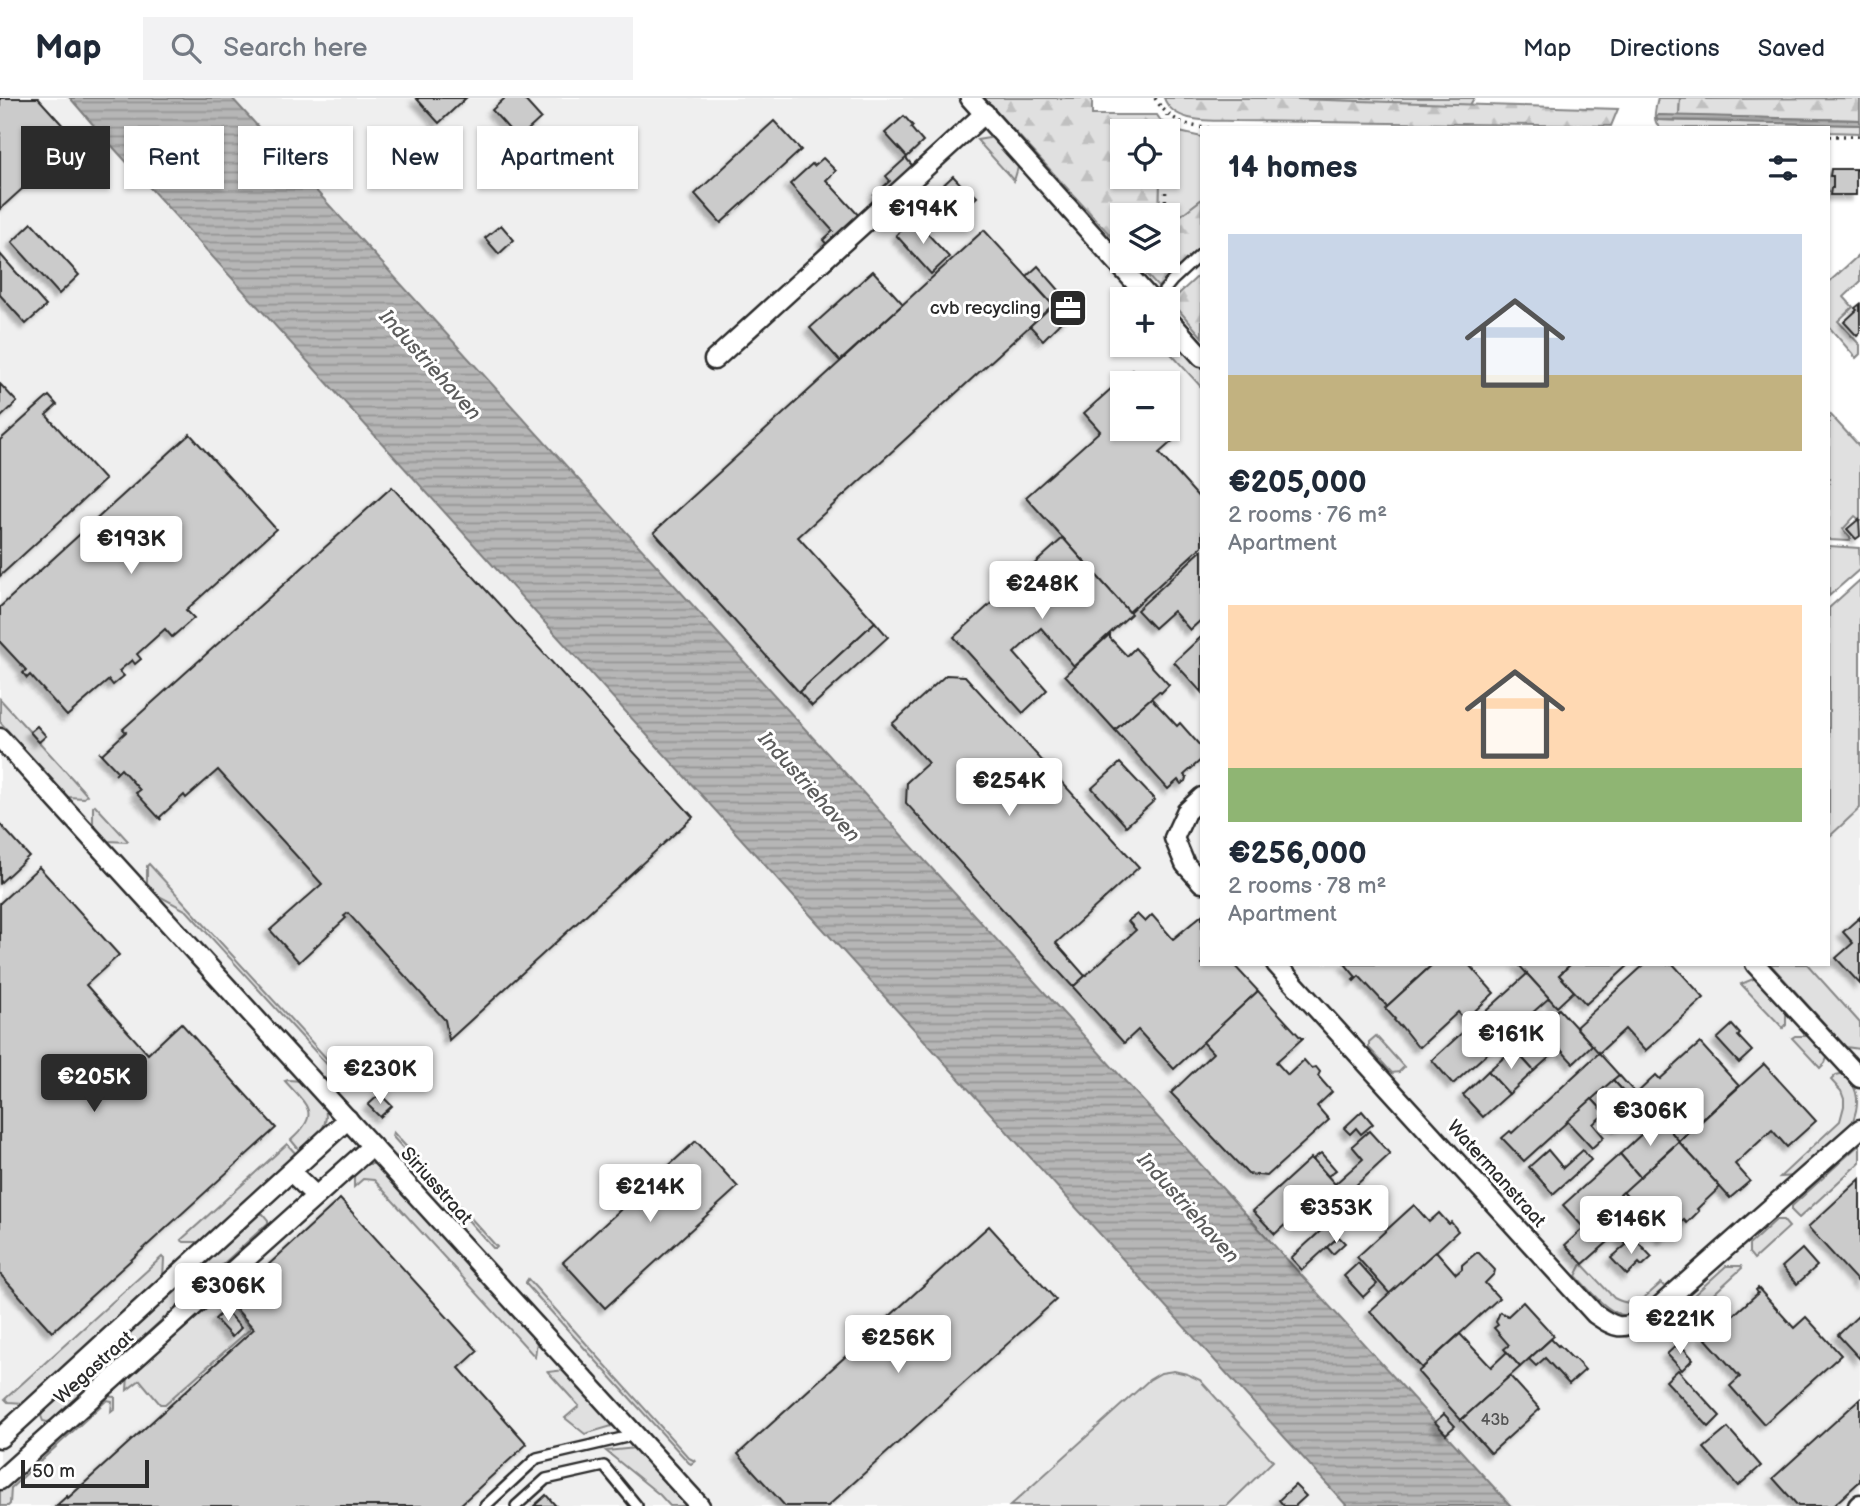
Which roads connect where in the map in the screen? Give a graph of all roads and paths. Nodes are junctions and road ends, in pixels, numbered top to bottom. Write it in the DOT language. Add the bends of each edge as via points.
graph roads {
  1 [pos="970,98"];
  2 [pos="1155,98"];
  3 [pos="985,113"];
  4 [pos="1167,113"];
  5 [pos="1167,119"];
  6 [pos="1200,127"];
  7 [pos="1830,136"];
  8 [pos="1860,136"];
  9 [pos="1200,255"];
  10 [pos="1148,287"];
  11 [pos="1166,287"];
  12 [pos="1180,332"];
  13 [pos="1200,355"];
  14 [pos="714,360"];
  15 [pos="0,738"];
  16 [pos="1200,799"];
  17 [pos="1200,881"];
  18 [pos="1278,966"];
  19 [pos="1757,966"];
  20 [pos="1860,1078"];
  21 [pos="348,1119"];
  22 [pos="1860,1129"];
  23 [pos="372,1146"];
  24 [pos="291,1172"];
  25 [pos="316,1196"];
  26 [pos="635,1435"];
  27 [pos="0,1438"];
  28 [pos="0,1480"];
  29 [pos="485,1506"];
  30 [pos="516,1506"];
  31 [pos="637,1506"];
  32 [pos="700,1506"];
  1 -- 3 [label="street"];
  2 -- 4 [label="path"];
  3 -- 10 [label="street"];
  3 -- 14 [label="street"];
  4 -- 5 [label="path"];
  4 -- 6 [label="path" via="1181,124"];
  7 -- 8 [label="path"];
  9 -- 11 [label="lane"];
  12 -- 13 [label="street"];
  15 -- 21 [label="street, Siriusstraat"];
  16 -- 17 [label="street" via="1186,812 1174,838 1185,864"];
  18 -- 22 [label="street, Watermanstraat" via="1595,1314 1612,1326 1626,1327 1644,1319"];
  19 -- 20 [label="street"];
  21 -- 23 [label="street, Siriusstraat"];
  21 -- 24 [label="street, Wegastraat"];
  23 -- 25 [label="street, Wegastraat"];
  23 -- 26 [label="street, Siriusstraat"];
  24 -- 25 [label="street"];
  24 -- 27 [label="street, Wegastraat"];
  25 -- 28 [label="street, Wegastraat"];
  26 -- 29 [label="lane" via="537,1458"];
  26 -- 32 [label="street, Siriusstraat"];
  30 -- 31 [label="lane" via="546,1479 604,1466"];
}
